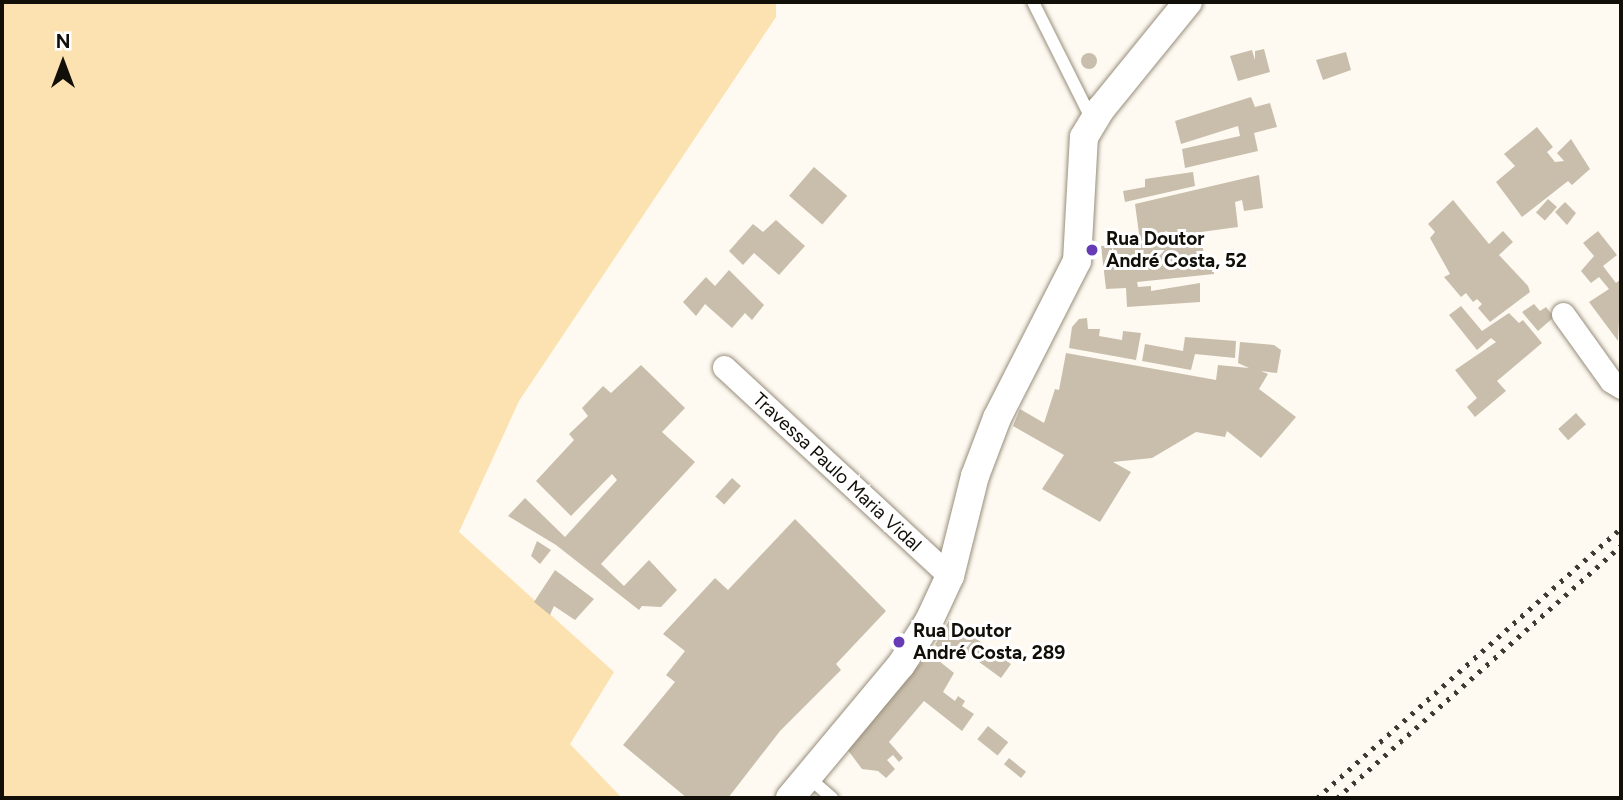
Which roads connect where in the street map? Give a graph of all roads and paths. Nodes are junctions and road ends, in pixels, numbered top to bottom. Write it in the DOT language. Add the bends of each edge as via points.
graph roads {
  1 [pos="1033,2"];
  2 [pos="1188,2"];
  3 [pos="1093,122"];
  4 [pos="1563,314"];
  5 [pos="724,367"];
  6 [pos="1621,387"];
  7 [pos="950,576"];
  8 [pos="799,788"];
  9 [pos="832,798"];
  1 -- 3 [label="lane"];
  2 -- 3 [label="street"];
  3 -- 7 [label="street" via="1084,137 1079,173 1082,226 1077,261 997,418 975,476"];
  4 -- 6 [label="street" via="1611,381"];
  5 -- 7 [label="street, Travessa Paulo Maria Vidal"];
  7 -- 8 [label="street" via="901,665"];
  8 -- 9 [label="lane"];
}
